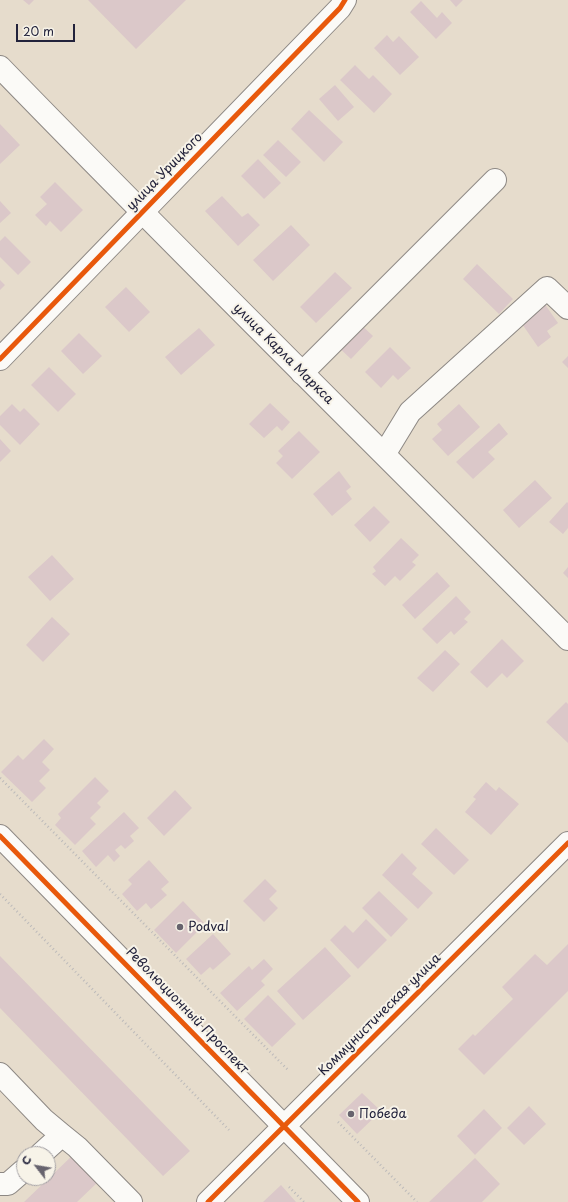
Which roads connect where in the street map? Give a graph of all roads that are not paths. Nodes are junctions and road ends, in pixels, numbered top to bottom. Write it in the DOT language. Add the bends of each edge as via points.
graph roads {
  1 [pos="345,0"];
  2 [pos="0,67"];
  3 [pos="495,180"];
  4 [pos="142,212"];
  5 [pos="568,308"];
  6 [pos="0,359"];
  7 [pos="302,373"];
  8 [pos="384,453"];
  9 [pos="568,639"];
  10 [pos="0,836"];
  11 [pos="568,843"];
  12 [pos="0,1074"];
  13 [pos="285,1126"];
  14 [pos="62,1135"];
  15 [pos="50,1146"];
  16 [pos="16,1177"];
  17 [pos="0,1184"];
  18 [pos="131,1202"];
  19 [pos="208,1202"];
  20 [pos="358,1202"];
  1 -- 4 [label="street, улица Урицкого"];
  2 -- 4 [label="street, улица Карла Маркса"];
  3 -- 7 [label="street"];
  4 -- 6 [label="street, улица Урицкого"];
  4 -- 7 [label="street, улица Карла Маркса"];
  5 -- 8 [label="street" via="547,288 410,412"];
  7 -- 8 [label="street, улица Карла Маркса"];
  8 -- 9 [label="street, улица Карла Маркса"];
  10 -- 13 [label="street, Революционный Проспект"];
  11 -- 13 [label="street, Коммунистическая улица"];
  12 -- 14 [label="street"];
  13 -- 19 [label="street, Коммунистическая улица"];
  13 -- 20 [label="street, Революционный Проспект"];
  14 -- 15 [label="street"];
  14 -- 18 [label="street" via="78,1147"];
  16 -- 17 [label="street" via="8,1184"];
}
